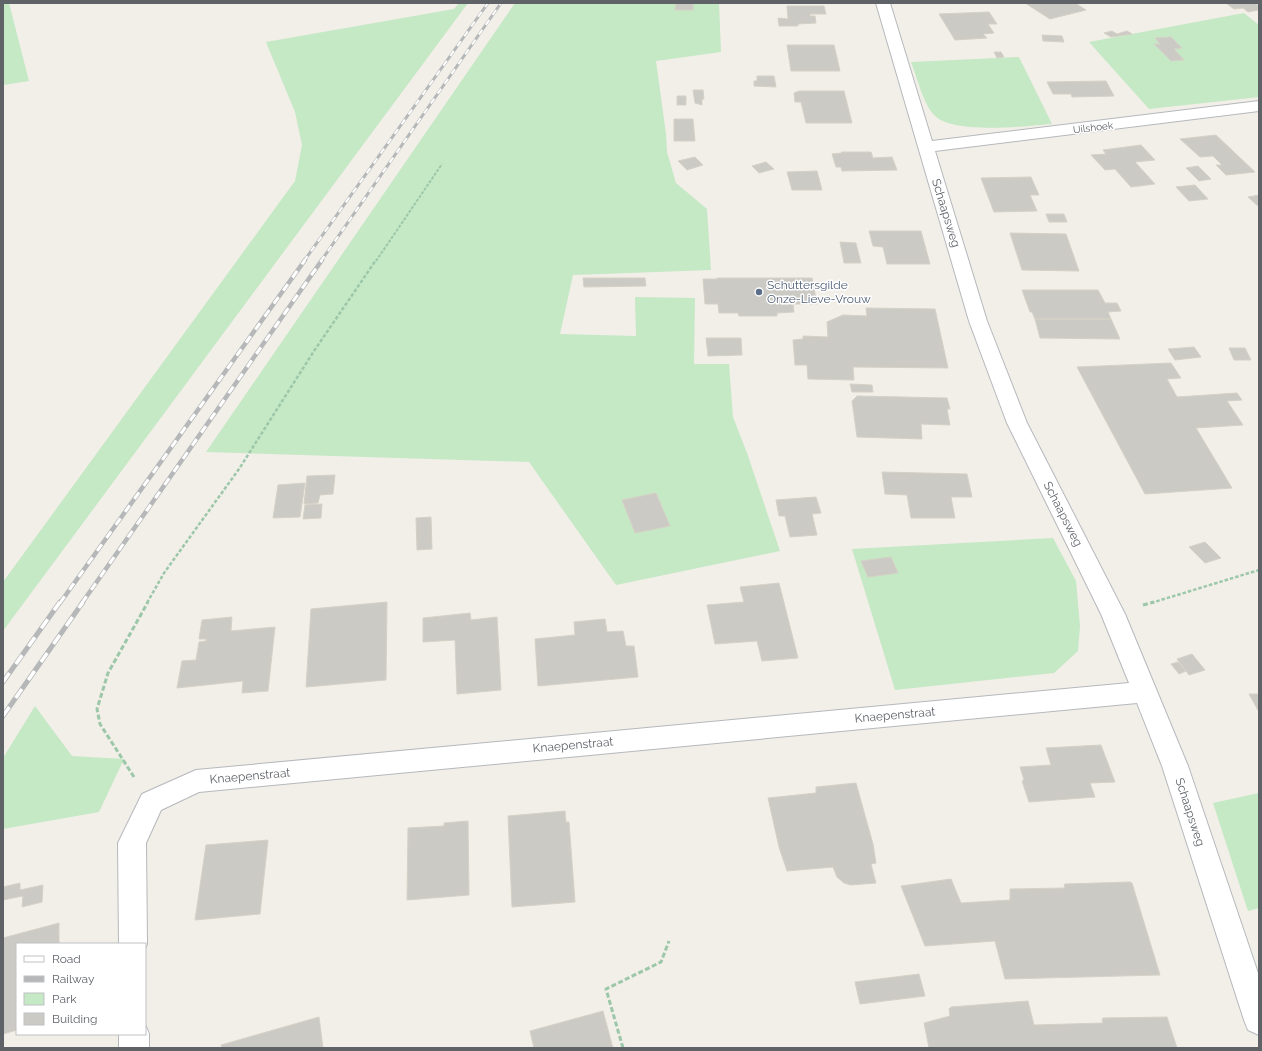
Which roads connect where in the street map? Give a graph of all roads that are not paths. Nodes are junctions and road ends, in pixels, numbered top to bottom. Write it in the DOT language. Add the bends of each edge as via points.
graph roads {
  1 [pos="883,3"];
  2 [pos="1259,106"];
  3 [pos="926,147"];
  4 [pos="1144,692"];
  5 [pos="133,943"];
  6 [pos="1259,1020"];
  7 [pos="134,1035"];
  8 [pos="134,1048"];
  1 -- 3 [label="street, Schaapsweg"];
  2 -- 3 [label="street, Uilshoek"];
  3 -- 4 [label="street, Schaapsweg" via="978,321 1017,423 1113,614"];
  4 -- 5 [label="street, Knaepenstraat" via="196,781 151,802 132,843"];
  4 -- 6 [label="street, Schaapsweg" via="1175,766"];
  7 -- 8 [label="street"];
}
